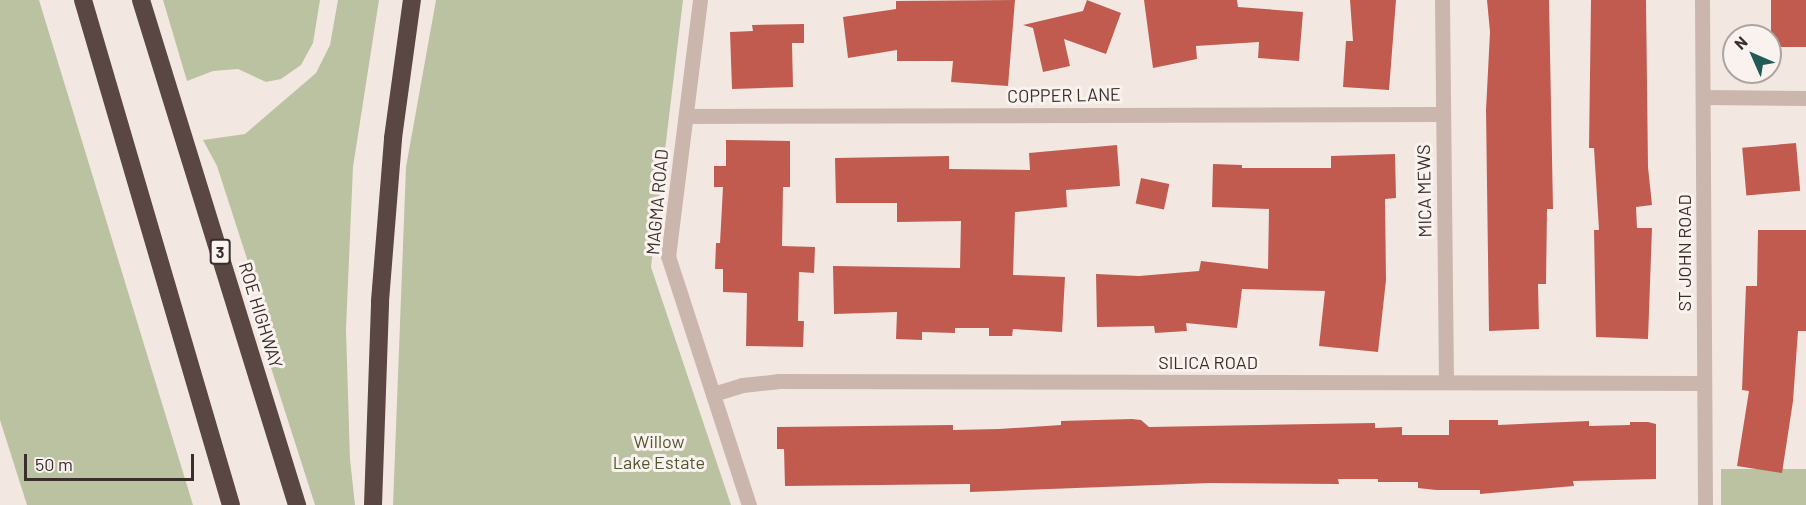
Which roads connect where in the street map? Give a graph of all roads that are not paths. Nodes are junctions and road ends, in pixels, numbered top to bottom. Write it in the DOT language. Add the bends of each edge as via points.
graph roads {
  1 [pos="83,0"];
  2 [pos="141,0"];
  3 [pos="412,0"];
  4 [pos="700,0"];
  5 [pos="1442,0"];
  6 [pos="1702,0"];
  7 [pos="1702,97"];
  8 [pos="1806,98"];
  9 [pos="1442,114"];
  10 [pos="686,116"];
  11 [pos="1446,382"];
  12 [pos="1704,383"];
  13 [pos="713,394"];
  14 [pos="231,505"];
  15 [pos="297,505"];
  16 [pos="373,505"];
  17 [pos="749,505"];
  18 [pos="1705,505"];
  1 -- 14 [label="highway"];
  2 -- 15 [label="highway, ROE HIGHWAY / 3"];
  3 -- 16 [label="highway" via="393,138 383,266"];
  4 -- 10 [label="street, MAGMA ROAD"];
  5 -- 9 [label="street, MICA MEWS"];
  6 -- 7 [label="street, ST JOHN ROAD"];
  7 -- 8 [label="street"];
  7 -- 12 [label="street, ST JOHN ROAD"];
  9 -- 10 [label="street, COPPER LANE"];
  9 -- 11 [label="street, MICA MEWS"];
  10 -- 13 [label="street, MAGMA ROAD" via="668,256"];
  11 -- 12 [label="street, SILICA ROAD"];
  11 -- 13 [label="street, SILICA ROAD" via="778,381 742,385"];
  12 -- 18 [label="street, ST JOHN ROAD"];
  13 -- 17 [label="street, MAGMA ROAD"];
}
